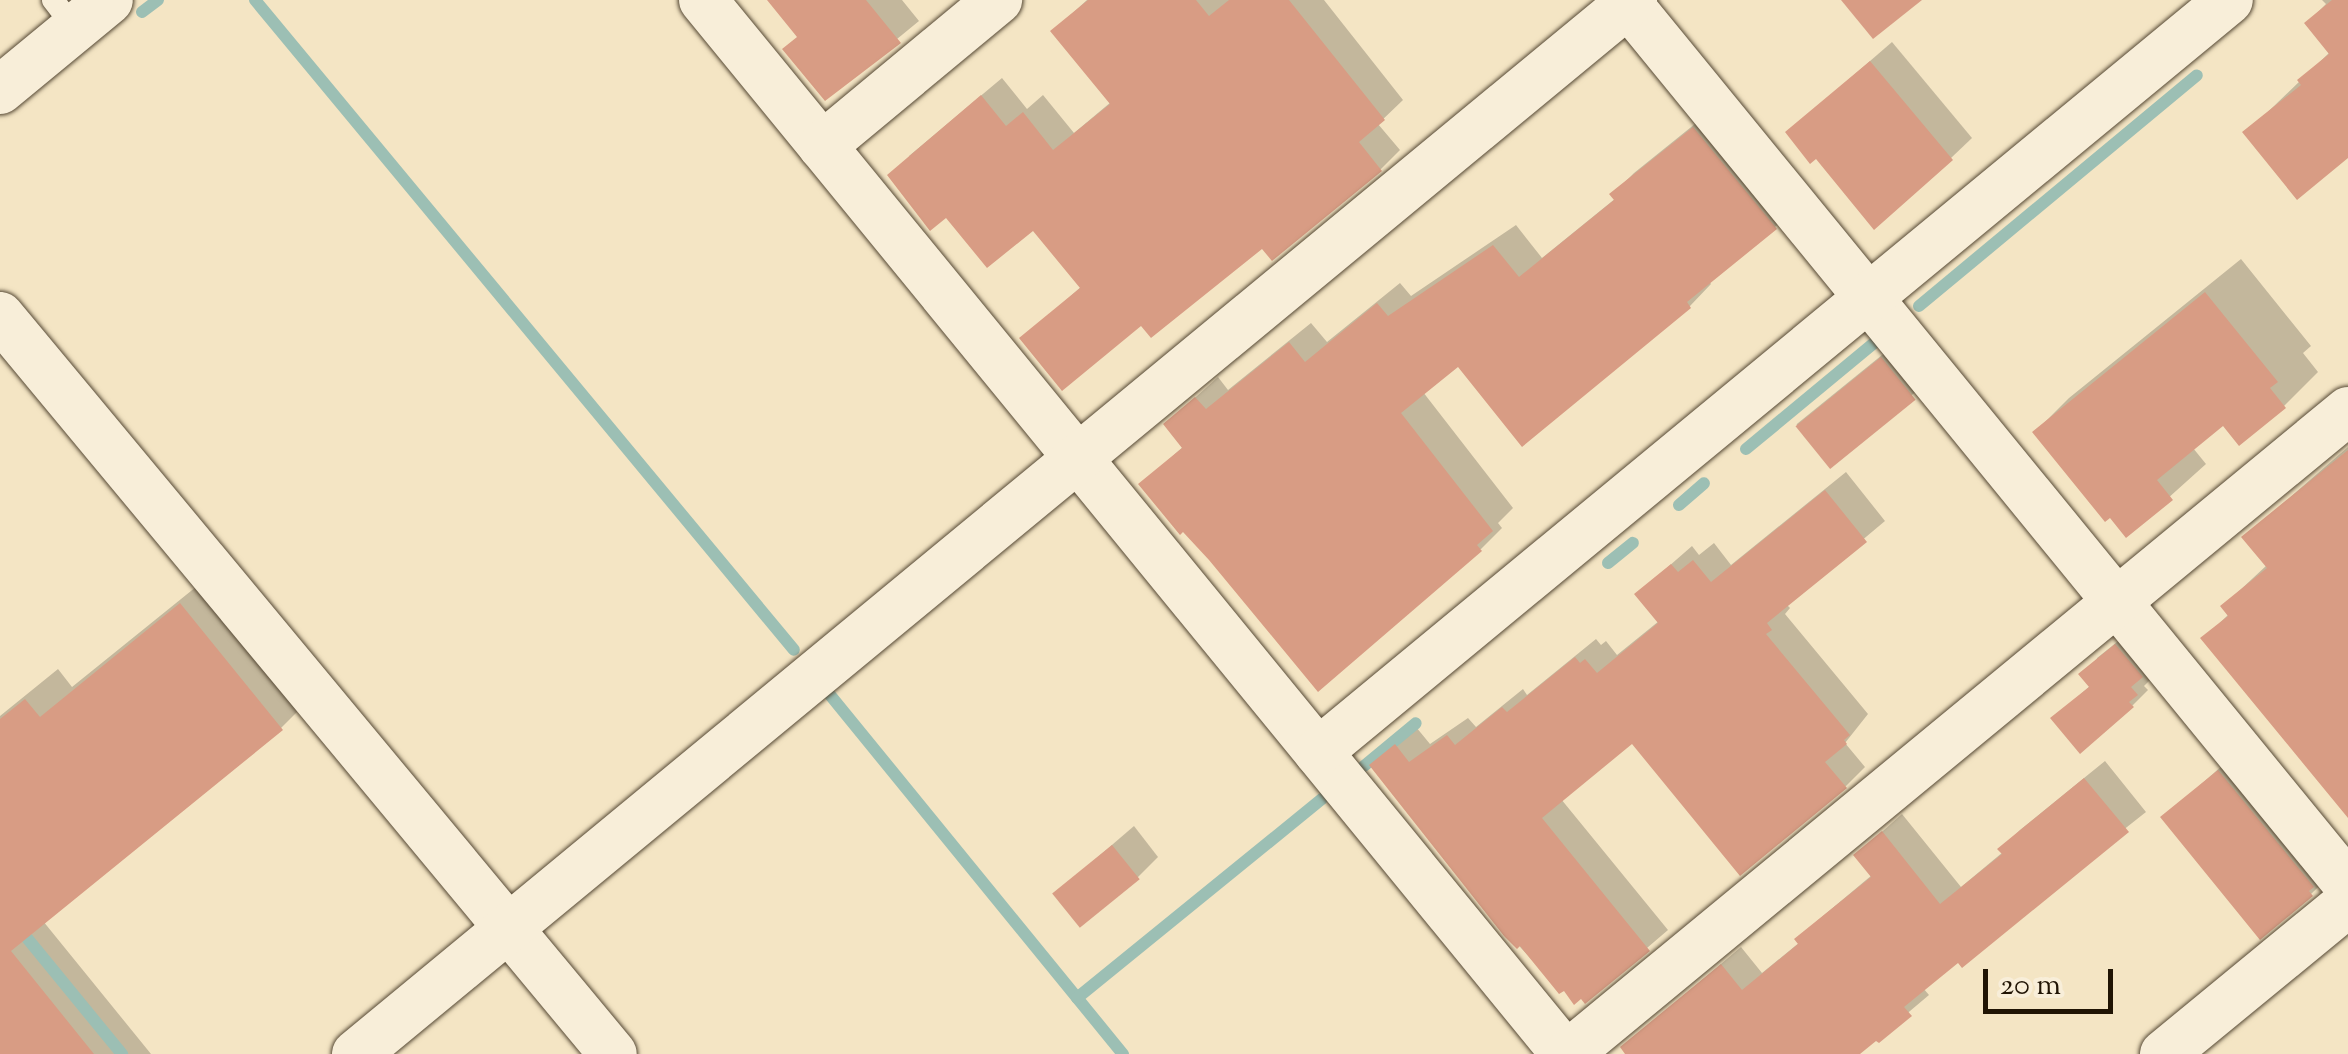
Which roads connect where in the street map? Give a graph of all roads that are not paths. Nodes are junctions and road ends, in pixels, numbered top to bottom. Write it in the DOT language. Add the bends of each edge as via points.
graph roads {
  1 [pos="702,0"];
  2 [pos="998,0"];
  3 [pos="2229,0"];
  4 [pos="1629,1"];
  5 [pos="79,9"];
  6 [pos="0,90"];
  7 [pos="822,146"];
  8 [pos="1868,298"];
  9 [pos="0,316"];
  10 [pos="2348,411"];
  11 [pos="1077,458"];
  12 [pos="2117,602"];
  13 [pos="1318,752"];
  14 [pos="2348,885"];
  15 [pos="2348,902"];
  16 [pos="509,927"];
  17 [pos="356,1054"];
  18 [pos="613,1054"];
  19 [pos="1566,1054"];
  20 [pos="2164,1054"];
  1 -- 7 [label="street"];
  2 -- 7 [label="street"];
  3 -- 8 [label="street"];
  4 -- 8 [label="street"];
  4 -- 11 [label="street"];
  5 -- 6 [label="street"];
  7 -- 11 [label="street"];
  8 -- 12 [label="street"];
  8 -- 13 [label="street"];
  9 -- 16 [label="street"];
  10 -- 12 [label="street"];
  11 -- 13 [label="street"];
  11 -- 16 [label="street"];
  12 -- 14 [label="street"];
  12 -- 19 [label="street"];
  13 -- 19 [label="street"];
  15 -- 20 [label="street"];
  16 -- 17 [label="street"];
  16 -- 18 [label="street"];
}
